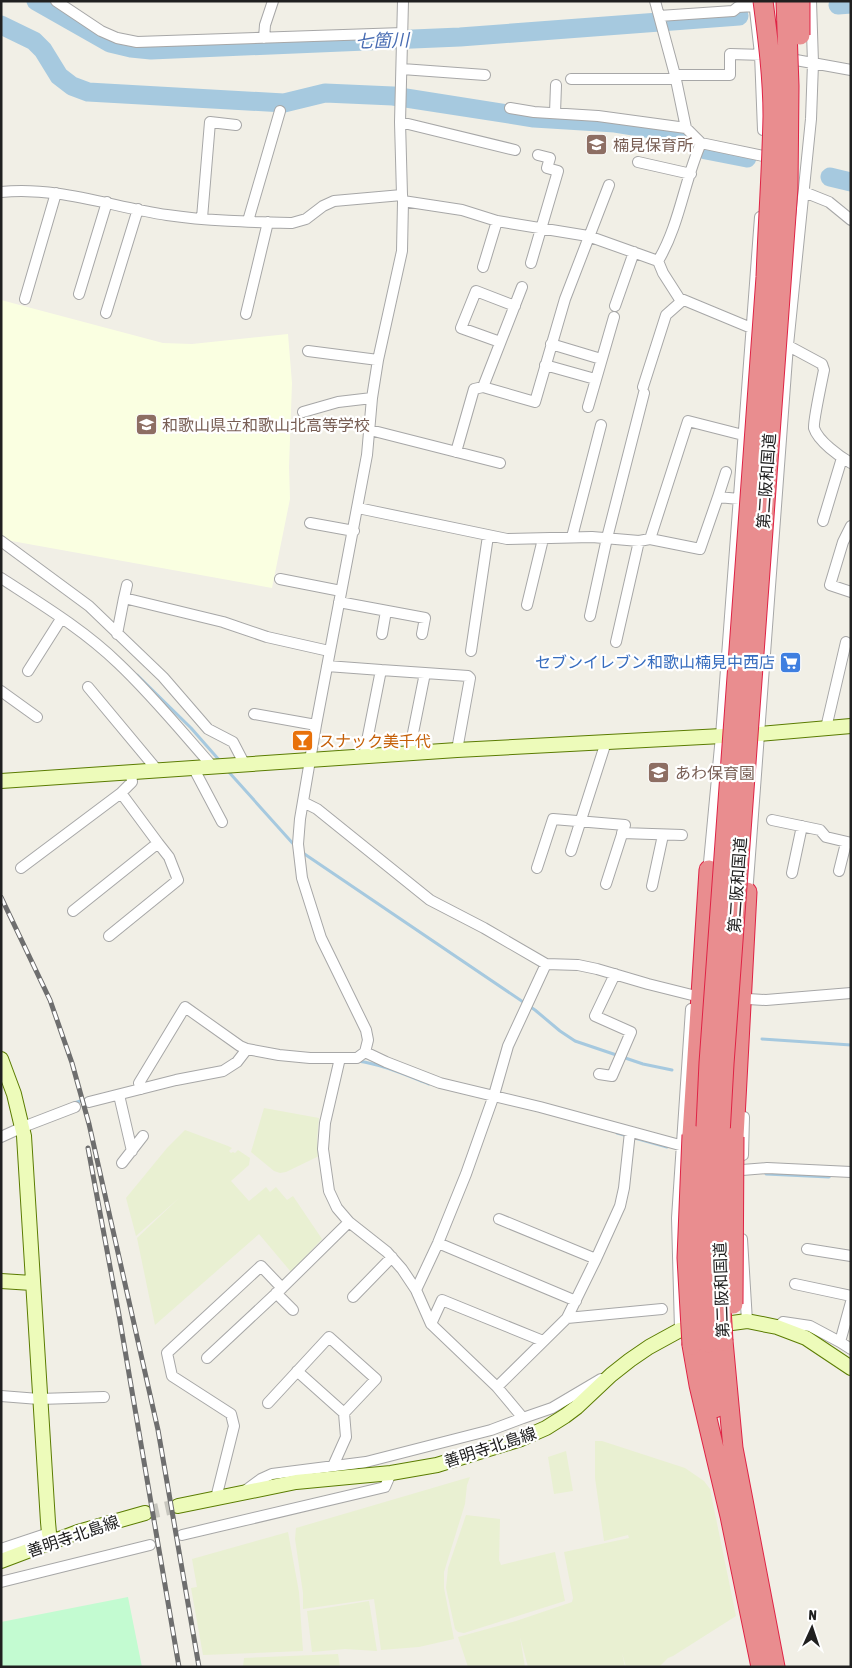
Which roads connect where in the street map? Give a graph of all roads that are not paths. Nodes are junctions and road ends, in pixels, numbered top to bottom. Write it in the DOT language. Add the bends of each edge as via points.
graph roads {
  1 [pos="56,1"];
  2 [pos="273,1"];
  3 [pos="403,1"];
  4 [pos="656,1"];
  5 [pos="777,1"];
  6 [pos="786,1"];
  7 [pos="800,1"];
  8 [pos="811,1"];
  9 [pos="757,3"];
  10 [pos="71,5"];
  11 [pos="660,20"];
  12 [pos="403,37"];
  13 [pos="264,38"];
  14 [pos="760,54"];
  15 [pos="813,63"];
  16 [pos="402,70"];
  17 [pos="851,70"];
  18 [pos="485,75"];
  19 [pos="676,77"];
  20 [pos="571,79"];
  21 [pos="556,85"];
  22 [pos="510,108"];
  23 [pos="280,111"];
  24 [pos="555,113"];
  25 [pos="400,122"];
  26 [pos="236,125"];
  27 [pos="686,128"];
  28 [pos="700,146"];
  29 [pos="515,150"];
  30 [pos="538,155"];
  31 [pos="763,156"];
  32 [pos="638,162"];
  33 [pos="691,174"];
  34 [pos="609,185"];
  35 [pos="796,190"];
  36 [pos="1,192"];
  37 [pos="56,193"];
  38 [pos="403,198"];
  39 [pos="107,202"];
  40 [pos="138,209"];
  41 [pos="202,218"];
  42 [pos="851,220"];
  43 [pos="248,221"];
  44 [pos="497,221"];
  45 [pos="268,222"];
  46 [pos="541,230"];
  47 [pos="588,236"];
  48 [pos="634,252"];
  49 [pos="658,261"];
  50 [pos="532,262"];
  51 [pos="482,267"];
  52 [pos="766,277"];
  53 [pos="522,287"];
  54 [pos="79,294"];
  55 [pos="25,299"];
  56 [pos="683,300"];
  57 [pos="515,306"];
  58 [pos="106,313"];
  59 [pos="246,314"];
  60 [pos="751,328"];
  61 [pos="500,342"];
  62 [pos="551,344"];
  63 [pos="788,345"];
  64 [pos="308,351"];
  65 [pos="602,359"];
  66 [pos="378,360"];
  67 [pos="545,365"];
  68 [pos="596,380"];
  69 [pos="483,387"];
  70 [pos="372,398"];
  71 [pos="588,407"];
  72 [pos="303,412"];
  73 [pos="600,425"];
  74 [pos="370,430"];
  75 [pos="743,435"];
  76 [pos="456,452"];
  77 [pos="846,461"];
  78 [pos="500,463"];
  79 [pos="726,472"];
  80 [pos="718,497"];
  81 [pos="739,499"];
  82 [pos="358,508"];
  83 [pos="823,520"];
  84 [pos="310,523"];
  85 [pos="851,526"];
  86 [pos="354,531"];
  87 [pos="488,536"];
  88 [pos="572,537"];
  89 [pos="607,538"];
  90 [pos="543,539"];
  91 [pos="650,539"];
  92 [pos="1,541"];
  93 [pos="639,541"];
  94 [pos="1,578"];
  95 [pos="280,579"];
  96 [pos="127,585"];
  97 [pos="851,592"];
  98 [pos="340,597"];
  99 [pos="124,598"];
  100 [pos="527,605"];
  101 [pos="386,610"];
  102 [pos="590,616"];
  103 [pos="61,618"];
  104 [pos="117,634"];
  105 [pos="382,634"];
  106 [pos="422,634"];
  107 [pos="616,642"];
  108 [pos="846,642"];
  109 [pos="471,650"];
  110 [pos="329,651"];
  111 [pos="327,666"];
  112 [pos="381,670"];
  113 [pos="28,671"];
  114 [pos="425,673"];
  115 [pos="88,687"];
  116 [pos="1,691"];
  117 [pos="254,714"];
  118 [pos="37,717"];
  119 [pos="316,725"];
  120 [pos="851,726"];
  121 [pos="826,728"];
  122 [pos="760,734"];
  123 [pos="721,736"];
  124 [pos="606,742"];
  125 [pos="457,750"];
  126 [pos="409,753"];
  127 [pos="364,756"];
  128 [pos="310,761"];
  129 [pos="245,765"];
  130 [pos="220,767"];
  131 [pos="194,768"];
  132 [pos="158,771"];
  133 [pos="131,773"];
  134 [pos="1,781"];
  135 [pos="121,793"];
  136 [pos="303,802"];
  137 [pos="772,820"];
  138 [pos="581,821"];
  139 [pos="222,822"];
  140 [pos="802,826"];
  141 [pos="622,834"];
  142 [pos="662,835"];
  143 [pos="682,835"];
  144 [pos="158,842"];
  145 [pos="848,843"];
  146 [pos="571,851"];
  147 [pos="21,868"];
  148 [pos="537,868"];
  149 [pos="709,870"];
  150 [pos="839,871"];
  151 [pos="792,873"];
  152 [pos="606,884"];
  153 [pos="652,886"];
  154 [pos="747,892"];
  155 [pos="73,911"];
  156 [pos="109,936"];
  157 [pos="546,964"];
  158 [pos="615,974"];
  159 [pos="851,993"];
  160 [pos="692,995"];
  161 [pos="748,999"];
  162 [pos="247,1049"];
  163 [pos="365,1052"];
  164 [pos="1,1059"];
  165 [pos="339,1061"];
  166 [pos="599,1074"];
  167 [pos="140,1086"];
  168 [pos="119,1094"];
  169 [pos="492,1098"];
  170 [pos="89,1102"];
  171 [pos="75,1107"];
  172 [pos="21,1123"];
  173 [pos="630,1135"];
  174 [pos="143,1136"];
  175 [pos="1,1137"];
  176 [pos="687,1140"];
  177 [pos="132,1150"];
  178 [pos="122,1163"];
  179 [pos="742,1170"];
  180 [pos="851,1172"];
  181 [pos="499,1219"];
  182 [pos="349,1222"];
  183 [pos="438,1243"];
  184 [pos="807,1249"];
  185 [pos="851,1256"];
  186 [pos="392,1257"];
  187 [pos="596,1259"];
  188 [pos="1,1281"];
  189 [pos="32,1282"];
  190 [pos="795,1284"];
  191 [pos="416,1290"];
  192 [pos="279,1291"];
  193 [pos="851,1296"];
  194 [pos="353,1297"];
  195 [pos="576,1301"];
  196 [pos="851,1302"];
  197 [pos="662,1309"];
  198 [pos="293,1310"];
  199 [pos="567,1318"];
  200 [pos="747,1321"];
  201 [pos="432,1324"];
  202 [pos="777,1327"];
  203 [pos="680,1330"];
  204 [pos="543,1341"];
  205 [pos="714,1342"];
  206 [pos="840,1342"];
  207 [pos="851,1349"];
  208 [pos="207,1358"];
  209 [pos="851,1368"];
  210 [pos="297,1371"];
  211 [pos="611,1375"];
  212 [pos="497,1386"];
  213 [pos="1,1396"];
  214 [pos="104,1397"];
  215 [pos="39,1399"];
  216 [pos="720,1400"];
  217 [pos="268,1404"];
  218 [pos="344,1413"];
  219 [pos="523,1418"];
  220 [pos="333,1466"];
  221 [pos="391,1473"];
  222 [pos="243,1492"];
  223 [pos="216,1498"];
  224 [pos="178,1506"];
  225 [pos="145,1513"];
  226 [pos="182,1534"];
  227 [pos="50,1537"];
  228 [pos="150,1545"];
  229 [pos="1,1549"];
  230 [pos="1,1561"];
  231 [pos="1,1582"];
  232 [pos="761,1667"];
  233 [pos="775,1667"];
  1 -- 10 [label="street"];
  2 -- 13 [label="street"];
  3 -- 12 [label="street"];
  4 -- 11 [label="street"];
  5 -- 52 [label="highway, bridge" via="780,86 776,197"];
  6 -- 35 [label="highway, bridge"];
  7 -- 35 [label="highway, bridge" via="799,85 793,159"];
  8 -- 15 [label="street"];
  9 -- 11 [label="street" via="733,11"];
  9 -- 14 [label="street"];
  9 -- 52 [label="highway, bridge" via="767,30 773,114"];
  10 -- 13 [label="street" via="101,31 137,42"];
  11 -- 19 [label="street"];
  12 -- 13 [label="street"];
  12 -- 16 [label="street"];
  14 -- 15 [label="street"];
  14 -- 19 [label="street" via="730,54 730,75"];
  14 -- 31 [label="street"];
  15 -- 17 [label="street"];
  15 -- 35 [label="street" via="811,119"];
  16 -- 18 [label="street"];
  16 -- 25 [label="street"];
  19 -- 20 [label="street"];
  19 -- 27 [label="street"];
  21 -- 24 [label="street"];
  22 -- 24 [label="street"];
  23 -- 43 [label="street"];
  24 -- 27 [label="street"];
  25 -- 29 [label="street"];
  25 -- 38 [label="street"];
  26 -- 41 [label="street" via="210,122"];
  27 -- 28 [label="street"];
  28 -- 31 [label="street"];
  28 -- 33 [label="street"];
  30 -- 46 [label="street" via="550,158 547,168 558,171"];
  31 -- 60 [label="street"];
  32 -- 33 [label="street"];
  33 -- 49 [label="street" via="675,226"];
  34 -- 47 [label="street"];
  35 -- 42 [label="street" via="829,202"];
  35 -- 63 [label="street"];
  35 -- 205 [label="highway, 第二阪和国道, bridge" via="724,1064"];
  36 -- 37 [label="street"];
  37 -- 39 [label="street"];
  37 -- 55 [label="street"];
  38 -- 44 [label="street"];
  38 -- 45 [label="street" via="334,201 292,223"];
  38 -- 66 [label="street" via="402,251"];
  39 -- 40 [label="street"];
  39 -- 54 [label="street"];
  40 -- 41 [label="street"];
  40 -- 58 [label="street"];
  41 -- 43 [label="street"];
  43 -- 45 [label="street"];
  44 -- 46 [label="street"];
  44 -- 51 [label="street"];
  45 -- 59 [label="street"];
  46 -- 47 [label="street"];
  46 -- 50 [label="street"];
  47 -- 48 [label="street"];
  47 -- 62 [label="street"];
  48 -- 49 [label="street"];
  48 -- 65 [label="street"];
  49 -- 56 [label="street"];
  52 -- 205 [label="highway, 第二阪和国道, bridge" via="709,1063 703,1224"];
  53 -- 57 [label="street"];
  56 -- 60 [label="street"];
  56 -- 89 [label="street" via="666,315"];
  57 -- 61 [label="street"];
  57 -- 61 [label="street" via="476,291 461,328"];
  60 -- 63 [label="street"];
  60 -- 75 [label="street"];
  61 -- 69 [label="street"];
  62 -- 65 [label="street"];
  62 -- 67 [label="street"];
  63 -- 77 [label="street" via="822,364 824,370 814,427 819,438"];
  63 -- 122 [label="street"];
  64 -- 66 [label="street"];
  65 -- 68 [label="street"];
  66 -- 70 [label="street"];
  67 -- 68 [label="street"];
  67 -- 69 [label="street" via="535,402"];
  68 -- 71 [label="street"];
  69 -- 76 [label="street" via="474,389"];
  70 -- 72 [label="street" via="338,402"];
  70 -- 74 [label="street"];
  73 -- 88 [label="street"];
  74 -- 76 [label="street"];
  74 -- 82 [label="street"];
  75 -- 81 [label="street"];
  75 -- 91 [label="street" via="688,421"];
  76 -- 78 [label="street"];
  77 -- 83 [label="street"];
  79 -- 80 [label="street"];
  80 -- 81 [label="street"];
  80 -- 91 [label="street" via="700,549"];
  81 -- 123 [label="street"];
  82 -- 86 [label="street"];
  82 -- 87 [label="street"];
  84 -- 86 [label="street"];
  85 -- 97 [label="street" via="830,585"];
  86 -- 98 [label="street"];
  87 -- 90 [label="street"];
  87 -- 109 [label="street"];
  88 -- 89 [label="street"];
  88 -- 90 [label="street"];
  89 -- 93 [label="street"];
  89 -- 102 [label="street"];
  90 -- 100 [label="street"];
  91 -- 93 [label="street"];
  92 -- 104 [label="street" via="89,606"];
  93 -- 107 [label="street"];
  94 -- 103 [label="street"];
  95 -- 98 [label="street"];
  96 -- 99 [label="street"];
  98 -- 101 [label="street"];
  98 -- 110 [label="street"];
  99 -- 104 [label="street"];
  99 -- 110 [label="street"];
  101 -- 105 [label="street"];
  101 -- 106 [label="street" via="425,618"];
  103 -- 113 [label="street"];
  103 -- 130 [label="street" via="118,662"];
  104 -- 129 [label="street" via="162,677 208,729 233,742"];
  108 -- 121 [label="street"];
  110 -- 111 [label="street"];
  111 -- 112 [label="street"];
  111 -- 119 [label="street"];
  112 -- 114 [label="street"];
  112 -- 127 [label="street"];
  114 -- 125 [label="street" via="470,678"];
  114 -- 126 [label="street"];
  115 -- 132 [label="street"];
  116 -- 118 [label="street"];
  117 -- 119 [label="street"];
  119 -- 128 [label="street"];
  120 -- 121 [label="street"];
  121 -- 122 [label="street"];
  122 -- 123 [label="street"];
  122 -- 154 [label="street"];
  123 -- 124 [label="street"];
  123 -- 149 [label="street"];
  124 -- 125 [label="street"];
  124 -- 138 [label="street"];
  125 -- 126 [label="street"];
  126 -- 127 [label="street"];
  127 -- 128 [label="street"];
  128 -- 129 [label="street"];
  128 -- 136 [label="street"];
  129 -- 130 [label="street"];
  130 -- 131 [label="street"];
  131 -- 132 [label="street"];
  131 -- 139 [label="street"];
  132 -- 133 [label="street"];
  133 -- 134 [label="street"];
  133 -- 135 [label="street" via="132,782"];
  135 -- 144 [label="street"];
  135 -- 147 [label="street"];
  136 -- 157 [label="street" via="317,809 430,900"];
  136 -- 163 [label="street" via="298,849 302,878 321,938 366,1030"];
  137 -- 140 [label="street"];
  138 -- 141 [label="street" via="625,825"];
  138 -- 146 [label="street"];
  138 -- 148 [label="street" via="553,819"];
  140 -- 145 [label="street"];
  140 -- 151 [label="street"];
  141 -- 142 [label="street"];
  141 -- 152 [label="street"];
  142 -- 143 [label="street"];
  142 -- 153 [label="street"];
  144 -- 155 [label="street"];
  144 -- 156 [label="street" via="169,857 178,880"];
  145 -- 150 [label="street"];
  149 -- 160 [label="street"];
  149 -- 176 [label="highway"];
  154 -- 161 [label="street" via="750,939"];
  154 -- 205 [label="highway, bridge" via="734,1138 732,1297"];
  157 -- 158 [label="street" via="578,965"];
  157 -- 169 [label="street" via="508,1046"];
  158 -- 160 [label="street"];
  158 -- 166 [label="street" via="595,1016 630,1032 612,1076"];
  159 -- 161 [label="street"];
  160 -- 176 [label="street"];
  161 -- 179 [label="street"];
  162 -- 165 [label="street"];
  162 -- 167 [label="street" via="237,1062 223,1071"];
  162 -- 167 [label="street" via="184,1007"];
  163 -- 165 [label="street" via="357,1058"];
  163 -- 169 [label="street" via="440,1083"];
  164 -- 172 [label="street"];
  165 -- 182 [label="street" via="324,1123 323,1149 329,1191"];
  167 -- 168 [label="street"];
  168 -- 170 [label="street"];
  168 -- 177 [label="street"];
  169 -- 173 [label="street"];
  169 -- 183 [label="street"];
  171 -- 172 [label="street"];
  172 -- 175 [label="street"];
  172 -- 189 [label="street"];
  173 -- 176 [label="street"];
  173 -- 187 [label="street" via="620,1206"];
  174 -- 177 [label="street"];
  176 -- 179 [label="street"];
  176 -- 203 [label="street" via="677,1218"];
  176 -- 205 [label="highway, bridge" via="687,1258"];
  177 -- 178 [label="street"];
  179 -- 180 [label="street"];
  179 -- 200 [label="street"];
  181 -- 187 [label="street"];
  182 -- 186 [label="street"];
  182 -- 192 [label="street"];
  183 -- 191 [label="street"];
  183 -- 195 [label="street"];
  184 -- 185 [label="street"];
  186 -- 191 [label="street"];
  186 -- 194 [label="street"];
  187 -- 195 [label="street"];
  188 -- 189 [label="street"];
  189 -- 215 [label="street"];
  190 -- 193 [label="street"];
  191 -- 201 [label="street"];
  192 -- 198 [label="street"];
  192 -- 208 [label="street"];
  192 -- 223 [label="street" via="261,1266 167,1353 172,1376 231,1414 234,1426"];
  195 -- 199 [label="street"];
  196 -- 206 [label="street"];
  197 -- 199 [label="street"];
  199 -- 204 [label="street"];
  200 -- 202 [label="street, 善明寺北島線"];
  200 -- 203 [label="street, 善明寺北島線"];
  201 -- 204 [label="street" via="442,1300"];
  201 -- 212 [label="street"];
  202 -- 206 [label="street" via="783,1322 810,1326"];
  202 -- 209 [label="street, 善明寺北島線" via="806,1338"];
  203 -- 211 [label="street, 善明寺北島線" via="649,1347"];
  204 -- 212 [label="street"];
  205 -- 216 [label="highway, 第二阪和国道"];
  205 -- 216 [label="highway"];
  206 -- 207 [label="street"];
  210 -- 217 [label="street"];
  210 -- 218 [label="street"];
  210 -- 218 [label="street" via="329,1337 376,1378"];
  211 -- 219 [label="street" via="552,1408"];
  211 -- 221 [label="street, 善明寺北島線" via="577,1407 546,1428 476,1454"];
  212 -- 219 [label="street"];
  213 -- 215 [label="street"];
  214 -- 215 [label="street"];
  215 -- 227 [label="street"];
  216 -- 232 [label="highway" via="730,1516"];
  216 -- 233 [label="highway, 第二阪和国道" via="733,1448"];
  218 -- 220 [label="street" via="346,1437"];
  219 -- 220 [label="street" via="491,1430 366,1462"];
  220 -- 222 [label="street" via="272,1474"];
  221 -- 222 [label="street, 善明寺北島線" via="296,1482"];
  221 -- 226 [label="street" via="385,1487"];
  222 -- 223 [label="street, 善明寺北島線"];
  223 -- 224 [label="street, 善明寺北島線"];
  225 -- 227 [label="street, 善明寺北島線"];
  227 -- 229 [label="street"];
  227 -- 230 [label="street, 善明寺北島線"];
  228 -- 231 [label="street"];
}
